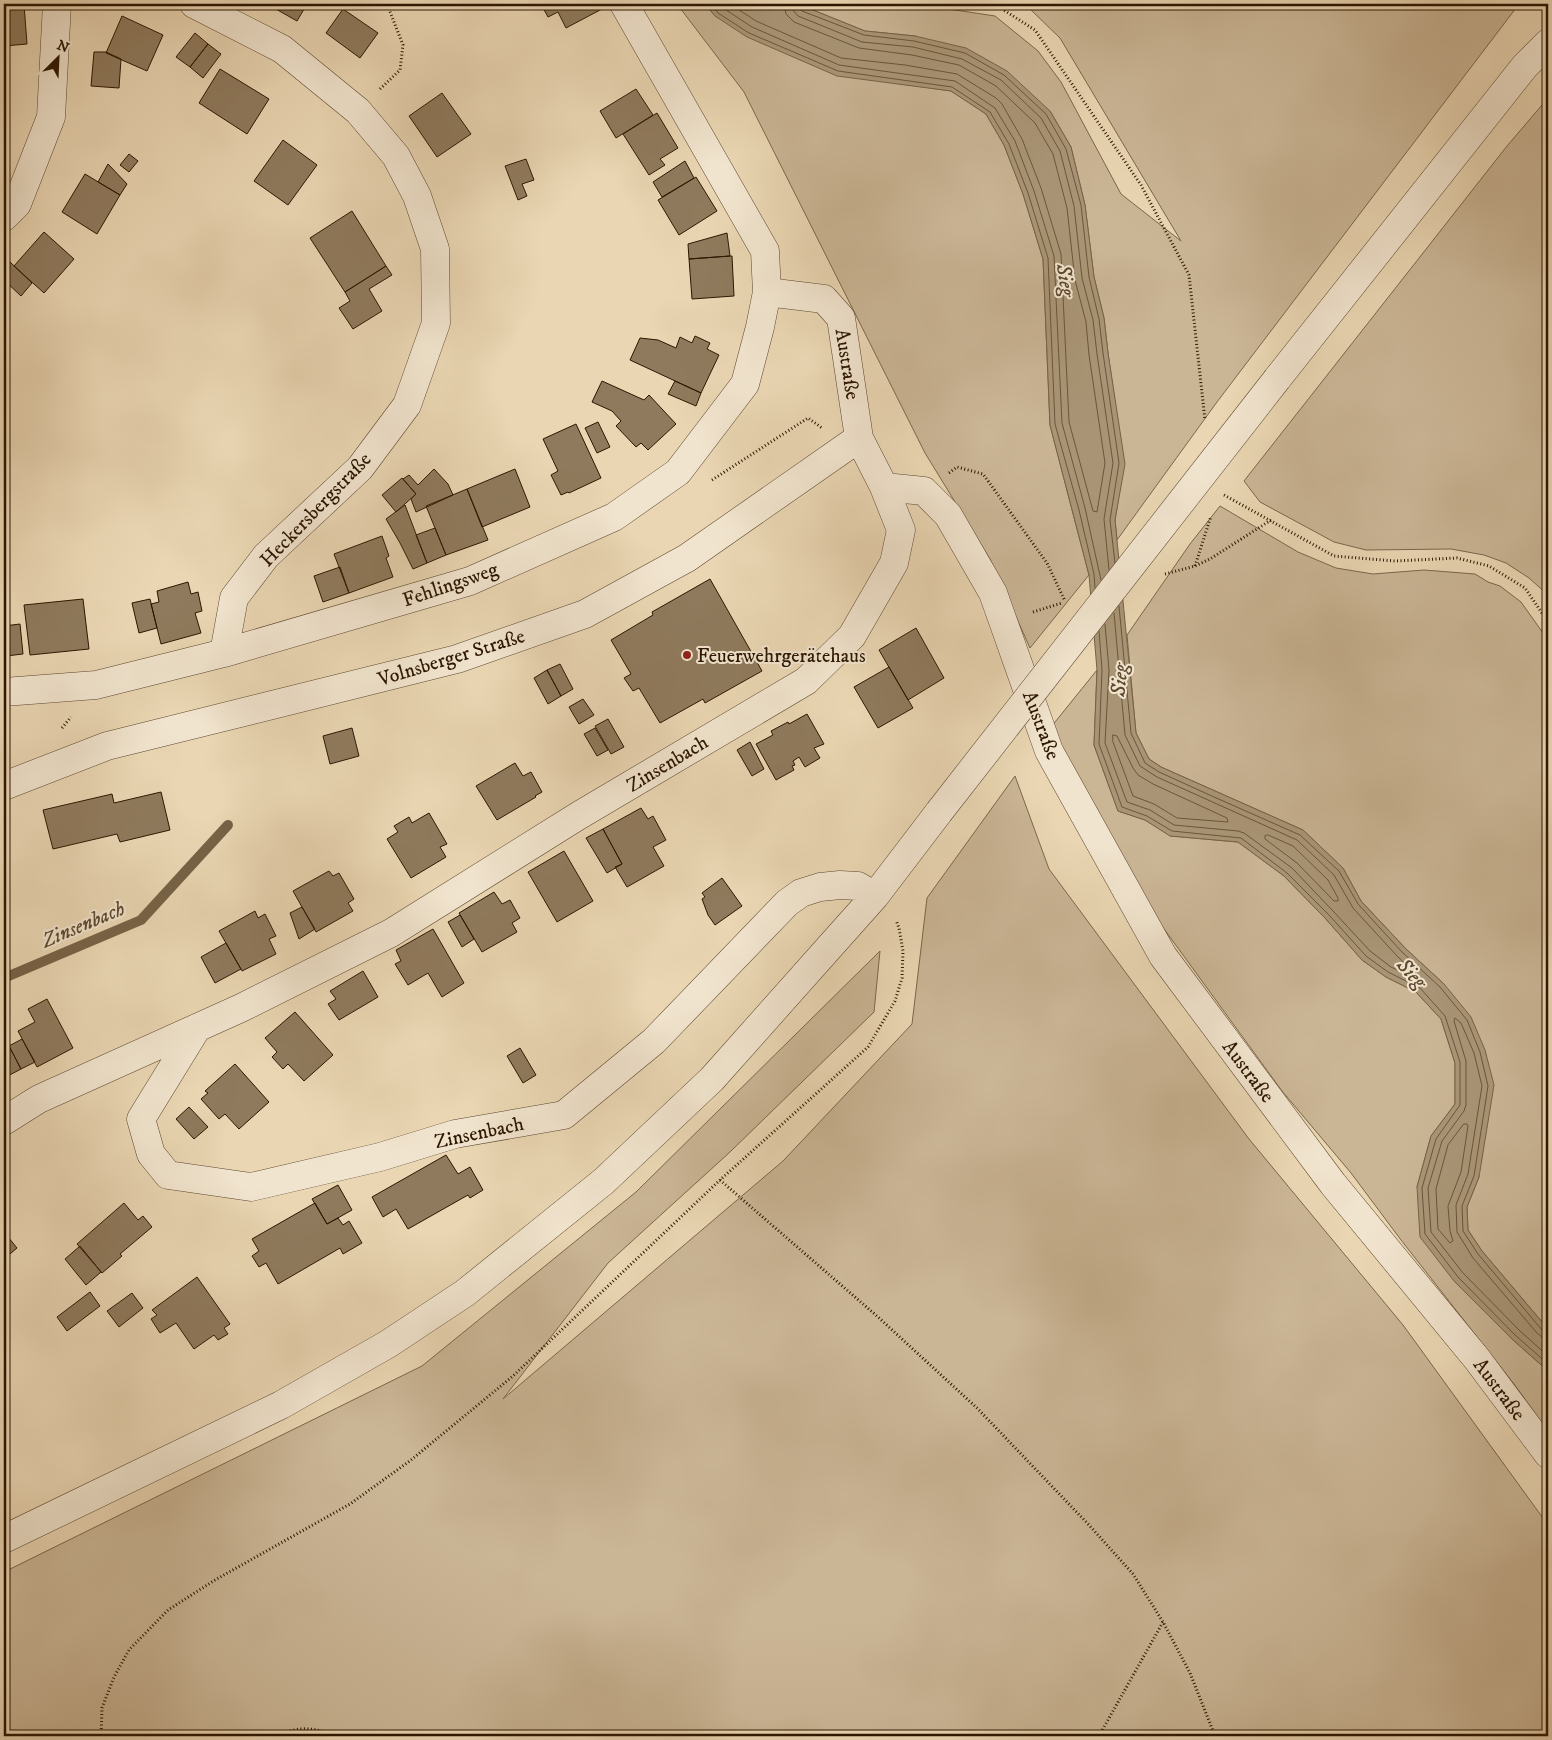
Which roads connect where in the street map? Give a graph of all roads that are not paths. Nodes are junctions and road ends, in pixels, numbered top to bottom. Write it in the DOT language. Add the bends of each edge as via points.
graph roads {
  1 [pos="58,4"];
  2 [pos="194,4"];
  3 [pos="624,4"];
  4 [pos="1548,24"];
  5 [pos="1548,43"];
  6 [pos="1525,66"];
  7 [pos="4,217"];
  8 [pos="767,292"];
  9 [pos="853,442"];
  10 [pos="884,488"];
  11 [pos="224,653"];
  12 [pos="4,692"];
  13 [pos="4,786"];
  14 [pos="875,896"];
  15 [pos="196,1028"];
  16 [pos="4,1121"];
  17 [pos="1548,1454"];
  18 [pos="4,1539"];
  1 -- 7 [label="street" via="51,117 17,204"];
  2 -- 11 [label="street, Heckersbergstraße" via="282,49 358,111 396,156 416,196 435,249 436,323 407,405 360,468 266,556 234,598"];
  3 -- 8 [label="street" via="765,252"];
  4 -- 6 [label="street"];
  5 -- 6 [label="street"];
  6 -- 14 [label="street, bridge"];
  8 -- 9 [label="street, Austraße" via="824,299 841,318"];
  8 -- 11 [label="street, Fehlingsweg" via="745,384 678,472 614,518 470,581"];
  9 -- 10 [label="street, Austraße"];
  9 -- 13 [label="street, Volnsberger Straße" via="687,558 585,614 457,660 107,746"];
  10 -- 15 [label="street, Zinsenbach" via="901,530 894,564 852,636 806,681 578,816 391,933"];
  10 -- 17 [label="street, Austraße" via="924,492 948,515 993,593 1049,751 1163,956 1333,1184 1477,1359"];
  11 -- 12 [label="street, Fehlingsweg" via="96,685"];
  14 -- 15 [label="street, Zinsenbach" via="858,886 840,885 801,893 787,903 654,1040 564,1114 455,1134 380,1157 252,1187 168,1175 151,1154 141,1119"];
  14 -- 18 [label="street" via="712,1079 604,1181 465,1293 388,1344 281,1405"];
  15 -- 16 [label="street, Zinsenbach" via="39,1100"];
}
